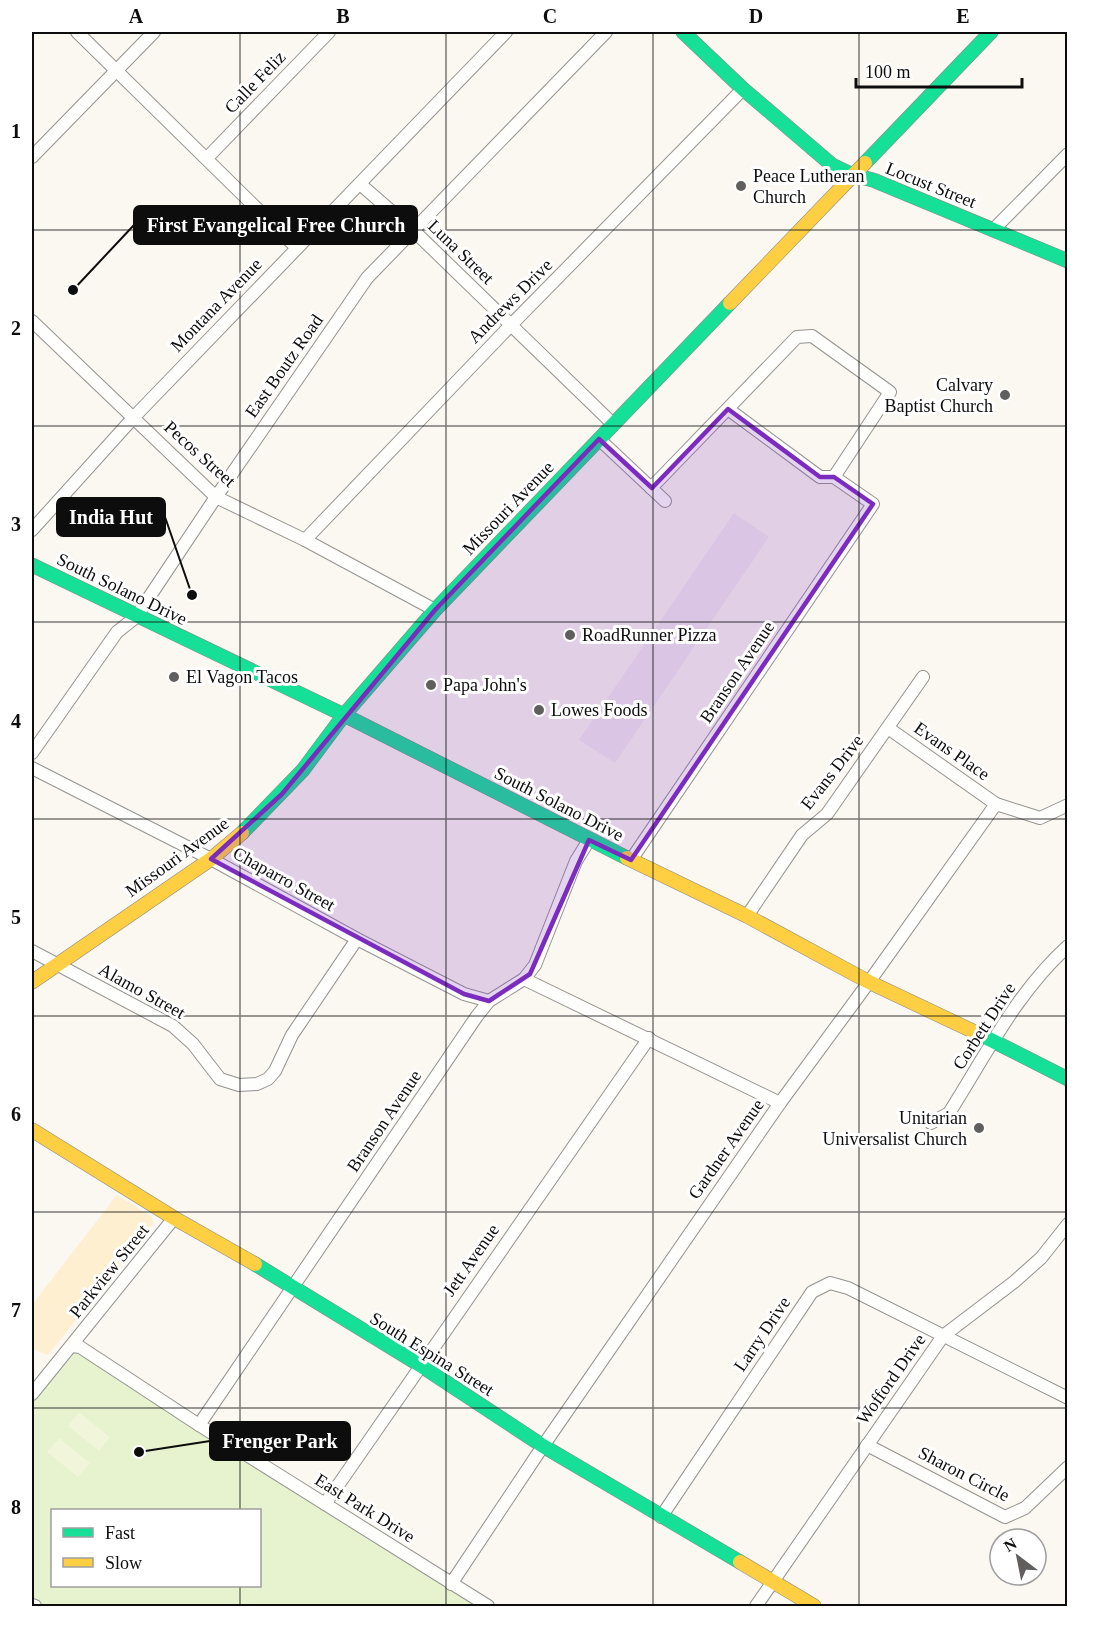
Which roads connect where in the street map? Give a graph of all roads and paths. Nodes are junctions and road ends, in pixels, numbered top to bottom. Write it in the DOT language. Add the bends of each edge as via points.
graph roads {
  1 [pos="77,32"];
  2 [pos="154,32"];
  3 [pos="329,32"];
  4 [pos="506,32"];
  5 [pos="606,32"];
  6 [pos="683,32"];
  7 [pos="991,32"];
  8 [pos="117,69"];
  9 [pos="743,89"];
  10 [pos="1068,154"];
  11 [pos="32,158"];
  12 [pos="207,158"];
  13 [pos="853,175"];
  14 [pos="360,184"];
  15 [pos="413,230"];
  16 [pos="993,230"];
  17 [pos="297,248"];
  18 [pos="1068,261"];
  19 [pos="32,321"];
  20 [pos="510,326"];
  21 [pos="728,409"];
  22 [pos="134,417"];
  23 [pos="613,424"];
  24 [pos="599,439"];
  25 [pos="834,477"];
  26 [pos="651,488"];
  27 [pos="216,497"];
  28 [pos="665,501"];
  29 [pos="32,530"];
  30 [pos="304,540"];
  31 [pos="32,565"];
  32 [pos="435,610"];
  33 [pos="136,617"];
  34 [pos="923,677"];
  35 [pos="344,715"];
  36 [pos="888,728"];
  37 [pos="32,753"];
  38 [pos="32,768"];
  39 [pos="996,804"];
  40 [pos="1068,805"];
  41 [pos="589,840"];
  42 [pos="211,859"];
  43 [pos="631,860"];
  44 [pos="747,916"];
  45 [pos="357,939"];
  46 [pos="1068,946"];
  47 [pos="32,951"];
  48 [pos="57,965"];
  49 [pos="524,979"];
  50 [pos="32,982"];
  51 [pos="869,982"];
  52 [pos="489,1001"];
  53 [pos="648,1038"];
  54 [pos="992,1040"];
  55 [pos="1068,1079"];
  56 [pos="780,1102"];
  57 [pos="931,1123"];
  58 [pos="32,1130"];
  59 [pos="174,1218"];
  60 [pos="1068,1224"];
  61 [pos="293,1288"];
  62 [pos="943,1336"];
  63 [pos="72,1346"];
  64 [pos="420,1365"];
  65 [pos="32,1394"];
  66 [pos="1068,1398"];
  67 [pos="199,1425"];
  68 [pos="867,1444"];
  69 [pos="543,1446"];
  70 [pos="1068,1467"];
  71 [pos="325,1504"];
  72 [pos="661,1517"];
  73 [pos="772,1581"];
  74 [pos="451,1584"];
  75 [pos="488,1606"];
  76 [pos="756,1606"];
  77 [pos="814,1606"];
  1 -- 8 [label="street"];
  2 -- 8 [label="street"];
  3 -- 12 [label="street, Calle Feliz"];
  4 -- 14 [label="street, Montana Avenue"];
  5 -- 15 [label="street, East Boutz Road"];
  6 -- 9 [label="street, Locust Street"];
  7 -- 13 [label="street, Missouri Avenue"];
  8 -- 11 [label="street"];
  8 -- 12 [label="street"];
  9 -- 13 [label="street, Locust Street" via="832,165"];
  9 -- 20 [label="street, Andrews Drive"];
  10 -- 16 [label="street"];
  12 -- 17 [label="street"];
  13 -- 16 [label="street, Locust Street"];
  13 -- 23 [label="street, Missouri Avenue"];
  14 -- 15 [label="street, Luna Street"];
  14 -- 17 [label="street, Montana Avenue"];
  15 -- 20 [label="street, Luna Street"];
  15 -- 27 [label="street, East Boutz Road" via="367,278"];
  16 -- 18 [label="street, Locust Street"];
  17 -- 22 [label="street, Montana Avenue"];
  19 -- 22 [label="street, Pecos Street"];
  20 -- 23 [label="street, Luna Street"];
  20 -- 30 [label="street, Andrews Drive"];
  21 -- 25 [label="street" via="820,477"];
  21 -- 25 [label="street" via="797,337 812,336 890,392"];
  21 -- 26 [label="street"];
  22 -- 27 [label="street, Pecos Street"];
  22 -- 29 [label="street, Montana Avenue"];
  23 -- 24 [label="street, Missouri Avenue"];
  24 -- 26 [label="street"];
  24 -- 32 [label="street, Missouri Avenue"];
  25 -- 43 [label="street, Branson Avenue" via="873,504"];
  26 -- 28 [label="street"];
  27 -- 30 [label="street, Pecos Street"];
  27 -- 33 [label="street, East Boutz Road"];
  30 -- 32 [label="street, Pecos Street"];
  31 -- 33 [label="street, South Solano Drive"];
  32 -- 35 [label="street, Missouri Avenue"];
  33 -- 35 [label="street, South Solano Drive"];
  33 -- 37 [label="street, East Boutz Road" via="117,632"];
  34 -- 36 [label="street, Evans Drive"];
  35 -- 41 [label="street, South Solano Drive"];
  35 -- 42 [label="street, Missouri Avenue" via="282,794"];
  36 -- 39 [label="street, Evans Place"];
  36 -- 44 [label="street, Evans Drive" via="827,814 802,835"];
  38 -- 42 [label="street, Chaparro Street"];
  39 -- 40 [label="street" via="1040,818"];
  39 -- 51 [label="street, Gardner Avenue"];
  41 -- 43 [label="street, South Solano Drive"];
  41 -- 49 [label="street, Branson Avenue" via="576,861 535,965"];
  42 -- 45 [label="street, Chaparro Street"];
  42 -- 48 [label="street, Missouri Avenue"];
  43 -- 44 [label="street, South Solano Drive"];
  44 -- 51 [label="street, South Solano Drive"];
  45 -- 48 [label="street, Alamo Street" via="292,1035 275,1071 249,1086 220,1079 193,1044 173,1026"];
  45 -- 52 [label="street, Chaparro Street" via="464,994"];
  46 -- 54 [label="street, Corbett Drive" via="1015,1005"];
  47 -- 48 [label="street, Alamo Street"];
  48 -- 50 [label="street, Missouri Avenue"];
  49 -- 52 [label="street, Branson Avenue"];
  49 -- 53 [label="street"];
  51 -- 54 [label="street, South Solano Drive"];
  51 -- 56 [label="street, Gardner Avenue"];
  52 -- 61 [label="street, Branson Avenue"];
  53 -- 56 [label="street"];
  53 -- 64 [label="street, Jett Avenue"];
  54 -- 55 [label="street, South Solano Drive"];
  54 -- 57 [label="street, Corbett Drive" via="949,1113"];
  56 -- 69 [label="street, Gardner Avenue"];
  58 -- 59 [label="street, South Espina Street"];
  59 -- 61 [label="street, South Espina Street"];
  59 -- 63 [label="street, Parkview Street"];
  60 -- 62 [label="street, Wofford Drive" via="1034,1264 1005,1290"];
  61 -- 64 [label="street, South Espina Street"];
  61 -- 67 [label="street, Branson Avenue"];
  62 -- 66 [label="street"];
  62 -- 68 [label="street, Wofford Drive"];
  62 -- 72 [label="street, Larry Drive" via="848,1288 830,1283 812,1292"];
  63 -- 65 [label="street, Parkview Street"];
  63 -- 67 [label="street, East Park Drive" via="80,1347"];
  64 -- 69 [label="street, South Espina Street"];
  64 -- 71 [label="street, Jett Avenue"];
  67 -- 71 [label="street, East Park Drive"];
  68 -- 70 [label="street, Sharon Circle" via="1005,1517 1025,1508"];
  68 -- 73 [label="street, Wofford Drive"];
  69 -- 72 [label="street, South Espina Street"];
  69 -- 74 [label="street, Gardner Avenue"];
  71 -- 74 [label="street, East Park Drive"];
  72 -- 73 [label="street, South Espina Street"];
  73 -- 76 [label="street, Wofford Drive"];
  73 -- 77 [label="street, South Espina Street"];
  74 -- 75 [label="street, East Park Drive"];
}
